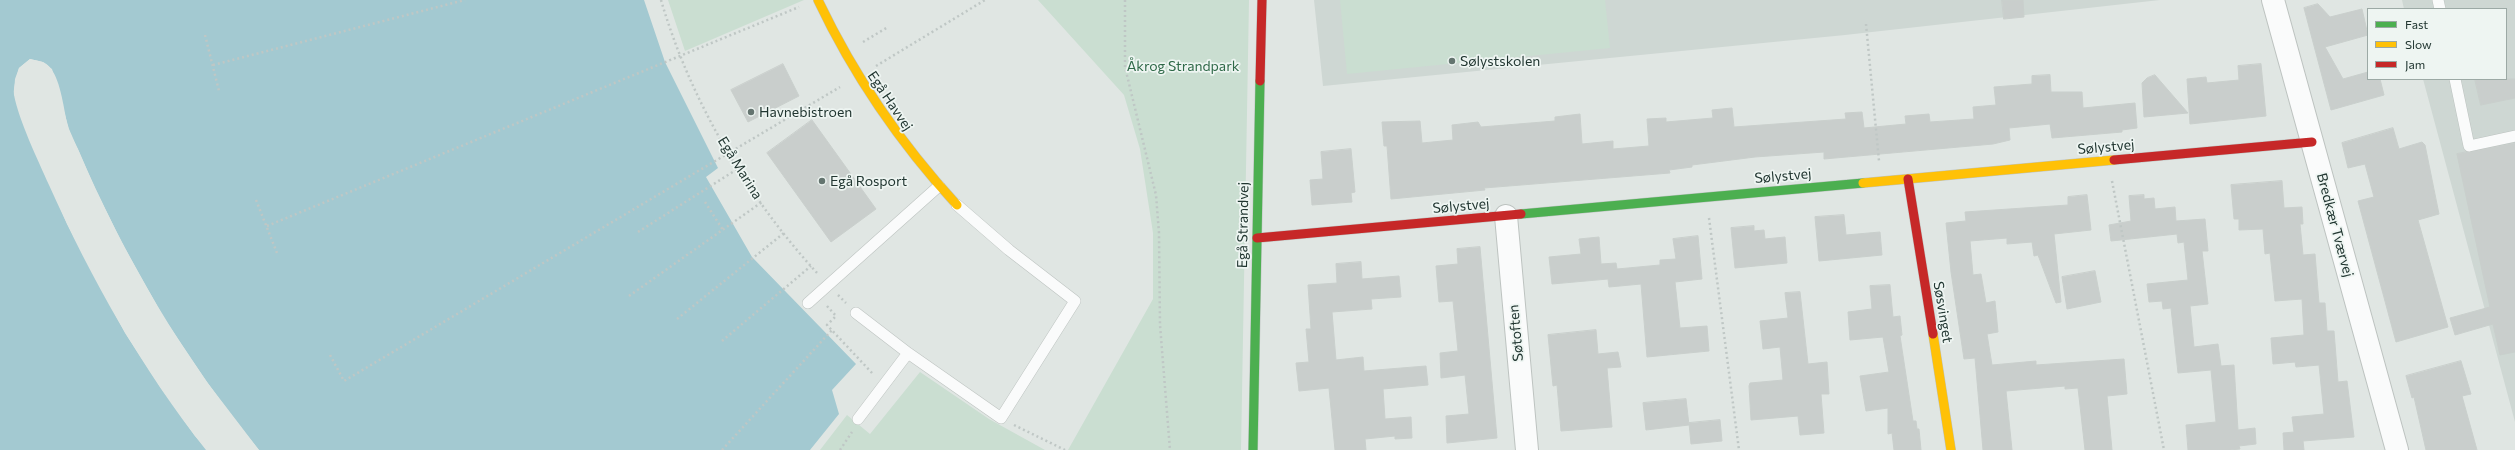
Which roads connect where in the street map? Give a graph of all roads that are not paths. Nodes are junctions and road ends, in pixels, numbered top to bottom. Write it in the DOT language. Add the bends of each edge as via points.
graph roads {
  1 [pos="818,0"];
  2 [pos="1262,0"];
  3 [pos="2273,0"];
  4 [pos="2454,80"];
  5 [pos="2515,136"];
  6 [pos="2312,142"];
  7 [pos="1908,179"];
  8 [pos="939,186"];
  9 [pos="957,205"];
  10 [pos="1506,216"];
  11 [pos="1257,238"];
  12 [pos="808,303"];
  13 [pos="856,313"];
  14 [pos="908,353"];
  15 [pos="858,419"];
  16 [pos="1253,450"];
  17 [pos="1527,450"];
  18 [pos="1951,450"];
  19 [pos="2397,450"];
  1 -- 8 [label="street, Egå Havvej" via="856,77 881,116"];
  2 -- 11 [label="street, Egå Strandvej"];
  3 -- 6 [label="street, Bredkær Tværvej"];
  4 -- 5 [label="lane" via="2469,146"];
  6 -- 7 [label="street, Sølystvej"];
  6 -- 19 [label="street, Bredkær Tværvej"];
  7 -- 10 [label="street, Sølystvej"];
  7 -- 18 [label="street, Søsvinget"];
  8 -- 9 [label="street, Egå Havvej"];
  8 -- 12 [label="lane"];
  9 -- 14 [label="lane" via="1009,250 1075,301 1001,418"];
  10 -- 11 [label="street, Sølystvej"];
  10 -- 17 [label="street, Søtoften"];
  11 -- 16 [label="street, Egå Strandvej"];
  13 -- 14 [label="lane"];
  14 -- 15 [label="lane"];
}
